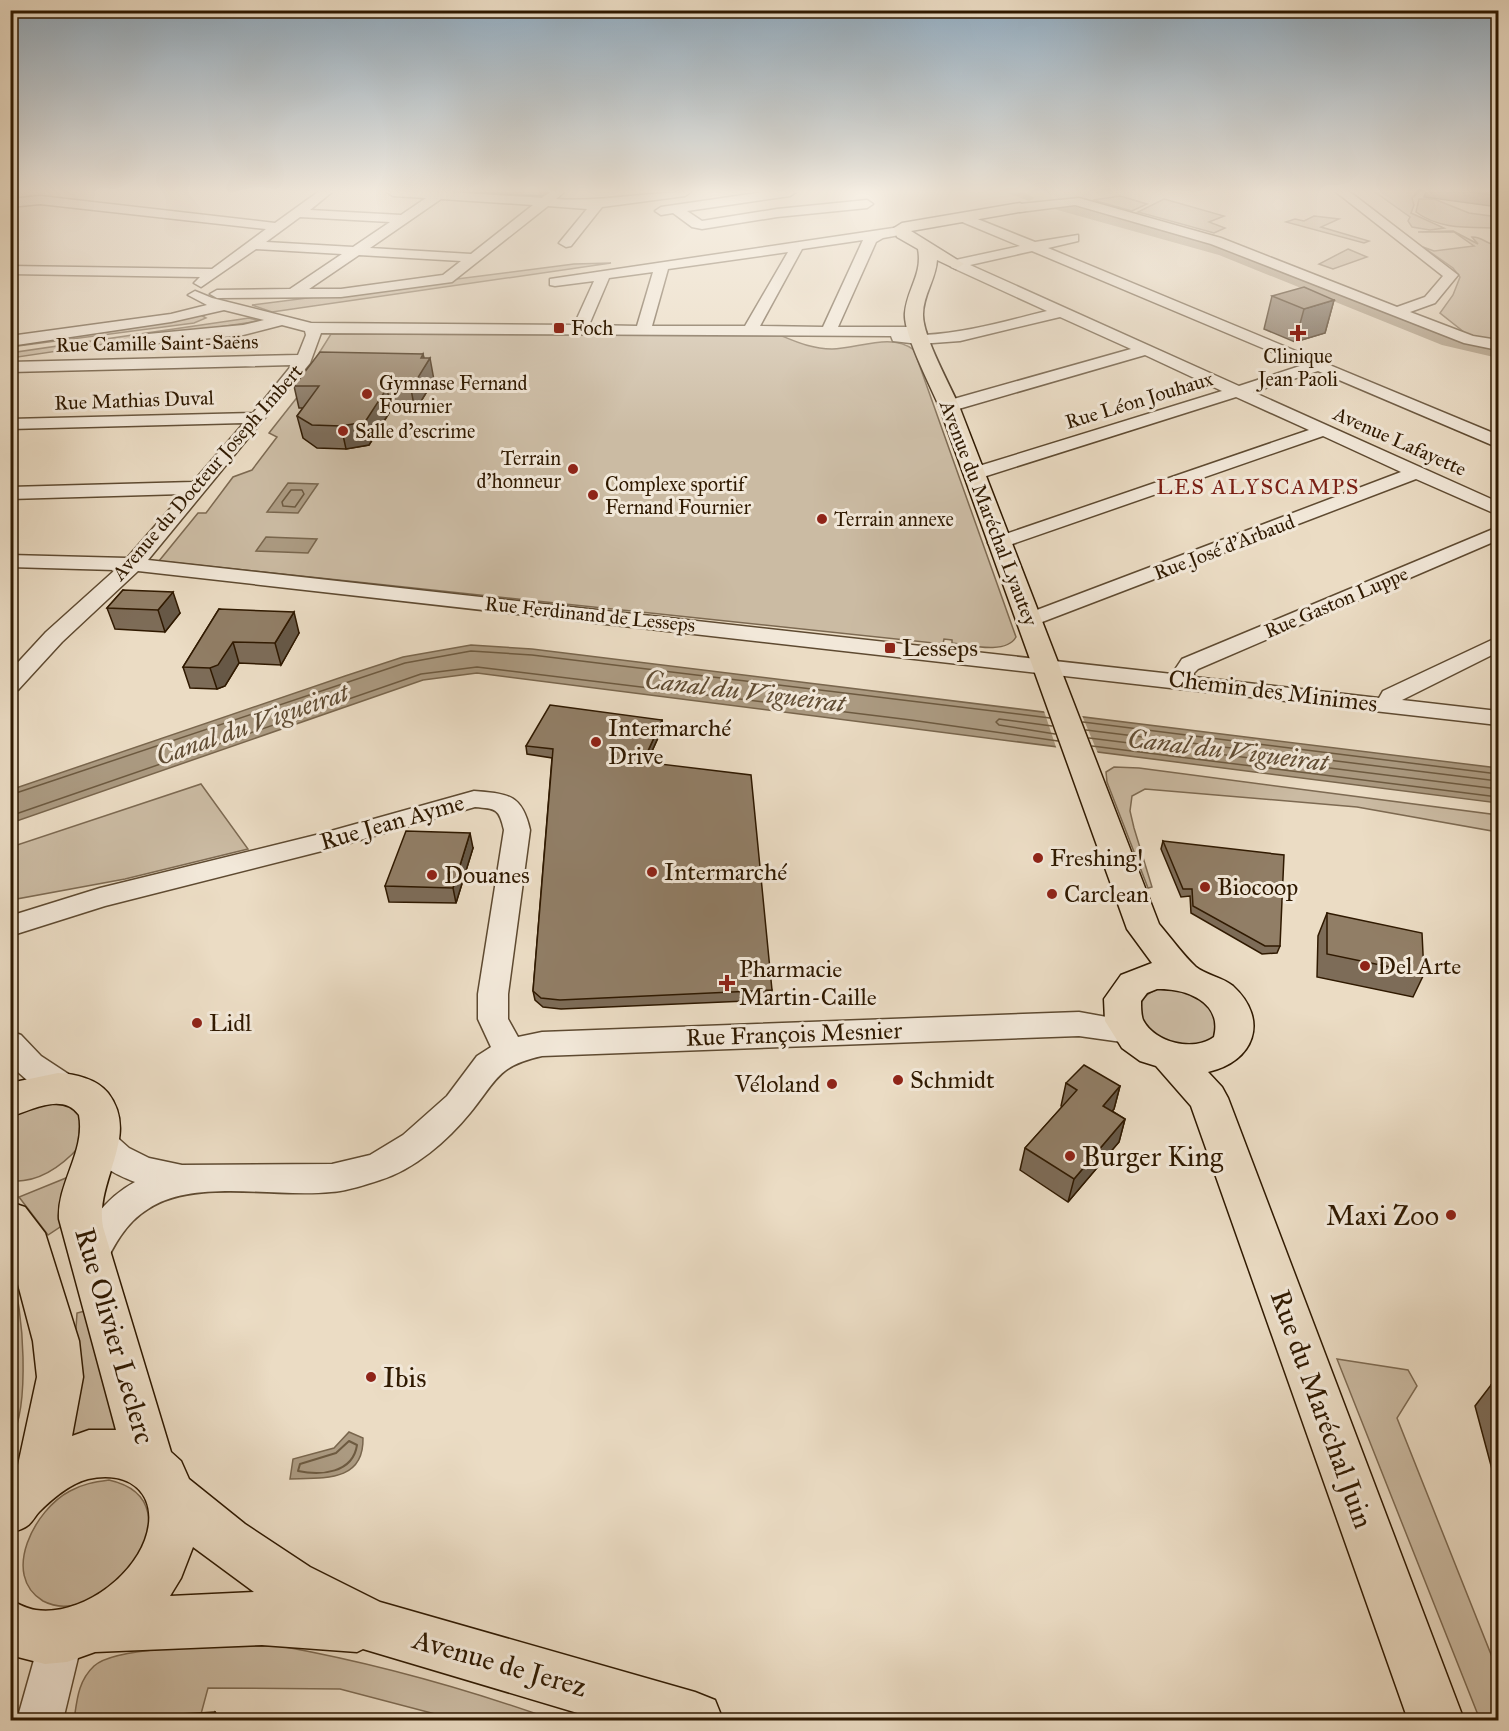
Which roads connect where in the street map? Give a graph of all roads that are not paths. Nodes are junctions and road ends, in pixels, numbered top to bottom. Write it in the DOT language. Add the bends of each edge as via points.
graph roads {
  1 [pos="928,272"];
  2 [pos="199,273"];
  3 [pos="214,273"];
  4 [pos="324,273"];
  5 [pos="455,273"];
  6 [pos="616,273"];
  7 [pos="660,273"];
  8 [pos="782,273"];
  9 [pos="855,273"];
  10 [pos="975,273"];
  11 [pos="1096,273"];
  12 [pos="1302,273"];
  13 [pos="1448,273"];
  14 [pos="603,275"];
  15 [pos="555,282"];
  16 [pos="292,294"];
  17 [pos="195,295"];
  18 [pos="223,306"];
  19 [pos="1398,311"];
  20 [pos="1061,312"];
  21 [pos="187,315"];
  22 [pos="280,320"];
  23 [pos="311,328"];
  24 [pos="580,328"];
  25 [pos="644,328"];
  26 [pos="751,329"];
  27 [pos="829,330"];
  28 [pos="852,331"];
  29 [pos="918,331"];
  30 [pos="10,341"];
  31 [pos="129,342"];
  32 [pos="1498,345"];
  33 [pos="70,350"];
  34 [pos="1145,350"];
  35 [pos="10,359"];
  36 [pos="304,360"];
  37 [pos="1318,366"];
  38 [pos="10,367"];
  39 [pos="1238,391"];
  40 [pos="949,405"];
  41 [pos="258,418"];
  42 [pos="10,424"];
  43 [pos="1325,430"];
  44 [pos="1498,441"];
  45 [pos="1418,472"];
  46 [pos="973,474"];
  47 [pos="196,488"];
  48 [pos="10,493"];
  49 [pos="1498,509"];
  50 [pos="1498,532"];
  51 [pos="998,543"];
  52 [pos="10,561"];
  53 [pos="133,564"];
  54 [pos="1029,621"];
  55 [pos="1498,644"];
  56 [pos="1048,666"];
  57 [pos="1183,680"];
  58 [pos="10,685"];
  59 [pos="1389,705"];
  60 [pos="1498,718"];
  61 [pos="100,898"];
  62 [pos="10,910"];
  63 [pos="10,926"];
  64 [pos="1144,929"];
  65 [pos="1185,978"];
  66 [pos="1144,979"];
  67 [pos="1124,1020"];
  68 [pos="10,1042"];
  69 [pos="509,1051"];
  70 [pos="1213,1076"];
  71 [pos="65,1088"];
  72 [pos="10,1101"];
  73 [pos="99,1142"];
  74 [pos="182,1179"];
  75 [pos="10,1220"];
  76 [pos="89,1259"];
  77 [pos="162,1480"];
  78 [pos="25,1494"];
  79 [pos="374,1627"];
  80 [pos="40,1633"];
  81 [pos="40,1720"];
  82 [pos="695,1720"];
  83 [pos="1436,1720"];
  1 -- 29 [label="main road"];
  2 -- 3 [label="street"];
  3 -- 17 [label="street" via="195,289"];
  4 -- 16 [label="street"];
  5 -- 16 [label="street" via="447,279 341,293"];
  6 -- 14 [label="street"];
  7 -- 25 [label="street"];
  8 -- 26 [label="street"];
  9 -- 27 [label="street"];
  10 -- 20 [label="street, Avenue Lafayette"];
  11 -- 37 [label="street"];
  12 -- 19 [label="street"];
  13 -- 19 [label="street" via="1451,275 1430,300"];
  14 -- 15 [label="street"];
  14 -- 24 [label="street"];
  16 -- 17 [label="street"];
  16 -- 18 [label="street" via="249,297"];
  17 -- 18 [label="street"];
  17 -- 21 [label="street"];
  18 -- 21 [label="street"];
  18 -- 22 [label="street"];
  19 -- 32 [label="street" via="1469,340"];
  20 -- 29 [label="street" via="952,339"];
  20 -- 34 [label="street, Avenue Lafayette"];
  21 -- 30 [label="street"];
  22 -- 23 [label="street"];
  22 -- 31 [label="street" via="243,330"];
  23 -- 24 [label="street"];
  23 -- 36 [label="street, Avenue du Docteur Joseph Imbert" via="314,335"];
  24 -- 25 [label="street"];
  25 -- 26 [label="street"];
  26 -- 27 [label="street"];
  27 -- 28 [label="street"];
  28 -- 29 [label="street"];
  28 -- 29 [label="street" via="905,325"];
  29 -- 40 [label="main road, Avenue du Maréchal Lyautey"];
  33 -- 35 [label="street"];
  34 -- 39 [label="street, Avenue Lafayette"];
  34 -- 40 [label="street"];
  36 -- 38 [label="street, Rue Camille Saint-Saëns"];
  36 -- 41 [label="street, Avenue du Docteur Joseph Imbert"];
  37 -- 39 [label="street, Rue Léon Jouhaux"];
  37 -- 44 [label="street"];
  39 -- 43 [label="street, Avenue Lafayette"];
  39 -- 46 [label="street, Rue Léon Jouhaux"];
  40 -- 46 [label="main road, Avenue du Maréchal Lyautey"];
  41 -- 42 [label="street, Rue Mathias Duval"];
  41 -- 47 [label="street, Avenue du Docteur Joseph Imbert"];
  43 -- 45 [label="street, Avenue Lafayette"];
  43 -- 51 [label="street"];
  45 -- 49 [label="street, Avenue Lafayette"];
  45 -- 54 [label="street, Rue José d'Arbaud"];
  46 -- 51 [label="main road, Avenue du Maréchal Lyautey"];
  47 -- 48 [label="street"];
  47 -- 53 [label="street, Avenue du Docteur Joseph Imbert"];
  50 -- 57 [label="street, Rue Gaston Luppe" via="1190,664 1183,672"];
  51 -- 54 [label="main road, Avenue du Maréchal Lyautey"];
  52 -- 53 [label="street, Rue Ferdinand de Lesseps"];
  53 -- 56 [label="street, Rue Ferdinand de Lesseps"];
  53 -- 58 [label="street, Avenue du Docteur Joseph Imbert" via="54,637"];
  54 -- 56 [label="main road, Avenue du Maréchal Lyautey"];
  55 -- 59 [label="street" via="1391,696"];
  56 -- 57 [label="street, Chemin des Minimes"];
  56 -- 64 [label="main road, Avenue du Maréchal Lyautey"];
  57 -- 59 [label="street, Chemin des Minimes"];
  59 -- 60 [label="street, Chemin des Minimes"];
  61 -- 62 [label="street, Rue Jean Ayme"];
  61 -- 63 [label="street, Rue Jean Ayme"];
  61 -- 69 [label="street, Rue Jean Ayme" via="474,799 502,802 513,812 517,830 493,994 493,1019"];
  64 -- 65 [label="main road"];
  64 -- 66 [label="main road"];
  65 -- 66 [label="main road" via="1164,975"];
  65 -- 70 [label="main road" via="1210,988 1233,1014 1235,1033"];
  66 -- 67 [label="main road" via="1126,990"];
  67 -- 69 [label="street, Rue François Mesnier" via="542,1044"];
  67 -- 70 [label="main road, Rue du Maréchal Juin" via="1154,1051"];
  68 -- 71 [label="street, Rue Olivier Leclerc" via="30,1065"];
  69 -- 74 [label="street" via="488,1065 458,1105 416,1145 378,1167 332,1178"];
  70 -- 83 [label="main road, Rue du Maréchal Juin"];
  71 -- 72 [label="main road" via="41,1090"];
  71 -- 73 [label="main road, Rue Olivier Leclerc" via="96,1102 101,1112"];
  73 -- 74 [label="street" via="125,1164 158,1176"];
  73 -- 76 [label="main road, Rue Olivier Leclerc" via="80,1208"];
  74 -- 76 [label="street" via="157,1186 122,1206 100,1235"];
  75 -- 78 [label="main road" via="30,1246 56,1341 60,1377"];
  76 -- 77 [label="main road, Rue Olivier Leclerc"];
  77 -- 78 [label="main road" via="127,1453 99,1453 68,1462"];
  77 -- 79 [label="main road, Avenue de Jerez" via="227,1542 291,1586"];
  77 -- 80 [label="main road, Rue Olivier Leclerc" via="175,1524 166,1552 150,1581 126,1606"];
  79 -- 80 [label="main road, Avenue de Jerez" via="262,1618"];
  79 -- 82 [label="main road, Avenue de Jerez"];
  80 -- 81 [label="street"];
}
